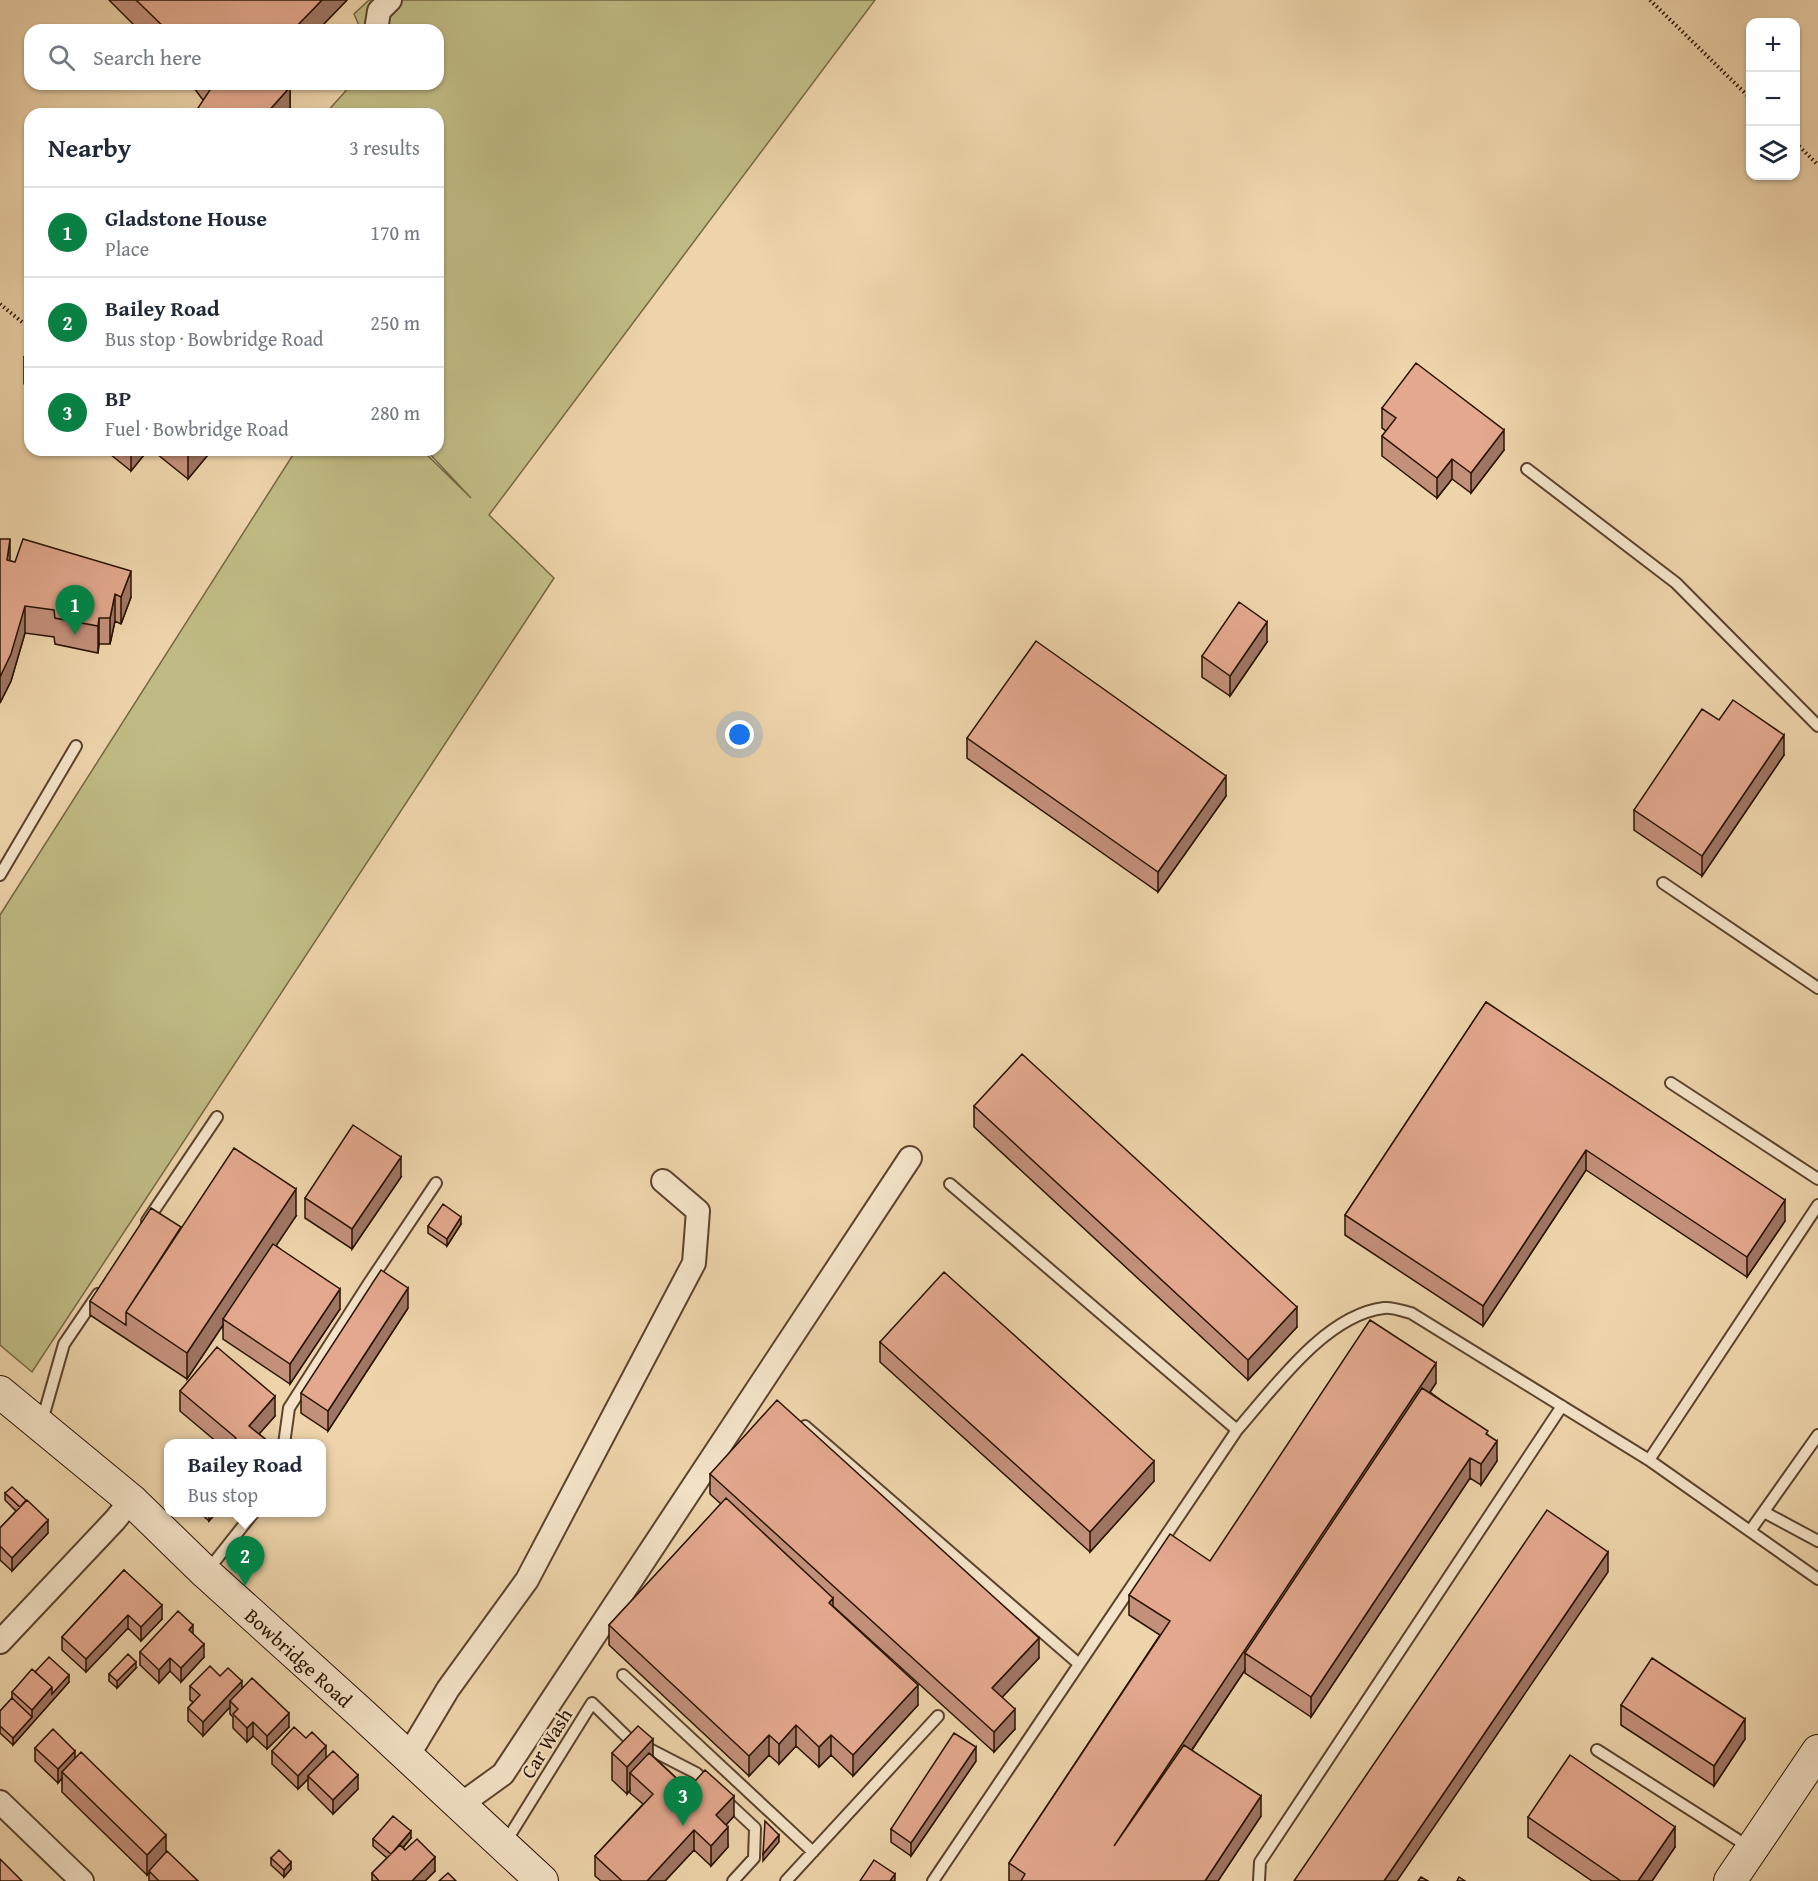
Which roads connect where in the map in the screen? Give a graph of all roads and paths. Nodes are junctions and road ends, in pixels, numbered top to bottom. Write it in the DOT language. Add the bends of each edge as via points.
graph roads {
  1 [pos="390,0"];
  2 [pos="1650,0"];
  3 [pos="377,24"];
  4 [pos="1746,95"];
  5 [pos="1800,147"];
  6 [pos="1818,165"];
  7 [pos="0,304"];
  8 [pos="21,322"];
  9 [pos="1527,469"];
  10 [pos="1818,726"];
  11 [pos="76,746"];
  12 [pos="0,875"];
  13 [pos="1663,883"];
  14 [pos="1818,988"];
  15 [pos="1671,1083"];
  16 [pos="217,1117"];
  17 [pos="910,1158"];
  18 [pos="1818,1179"];
  19 [pos="663,1181"];
  20 [pos="436,1183"];
  21 [pos="950,1184"];
  22 [pos="1818,1205"];
  23 [pos="144,1226"];
  24 [pos="104,1285"];
  25 [pos="0,1392"];
  26 [pos="1562,1406"];
  27 [pos="793,1416"];
  28 [pos="40,1427"];
  29 [pos="1237,1430"];
  30 [pos="1818,1435"];
  31 [pos="285,1439"];
  32 [pos="1649,1460"];
  33 [pos="131,1500"];
  34 [pos="1764,1512"];
  35 [pos="250,1517"];
  36 [pos="1750,1531"];
  37 [pos="1818,1541"];
  38 [pos="206,1573"];
  39 [pos="1818,1579"];
  40 [pos="0,1642"];
  41 [pos="1079,1664"];
  42 [pos="623,1675"];
  43 [pos="938,1716"];
  44 [pos="1597,1750"];
  45 [pos="1818,1751"];
  46 [pos="408,1756"];
  47 [pos="0,1802"];
  48 [pos="460,1804"];
  49 [pos="504,1845"];
  50 [pos="1752,1849"];
  51 [pos="813,1852"];
  52 [pos="935,1880"];
  53 [pos="82,1881"];
  54 [pos="542,1881"];
  55 [pos="733,1881"];
  56 [pos="786,1881"];
  57 [pos="1259,1881"];
  58 [pos="1730,1881"];
  1 -- 3 [label="street" via="379,11"];
  2 -- 4 [label="path"];
  5 -- 6 [label="path"];
  7 -- 8 [label="path"];
  9 -- 10 [label="lane" via="1676,584"];
  11 -- 12 [label="lane"];
  13 -- 14 [label="lane"];
  15 -- 18 [label="lane"];
  16 -- 23 [label="lane"];
  17 -- 48 [label="street" via="503,1774"];
  19 -- 46 [label="street" via="698,1211 694,1263 527,1580 448,1689"];
  20 -- 31 [label="lane" via="289,1408"];
  21 -- 29 [label="lane"];
  22 -- 32 [label="lane"];
  24 -- 28 [label="lane" via="64,1344"];
  25 -- 28 [label="street, Bowbridge Road"];
  26 -- 29 [label="lane" via="1411,1312 1385,1308 1354,1317 1319,1340"];
  26 -- 32 [label="lane"];
  26 -- 57 [label="lane" via="1260,1862"];
  27 -- 41 [label="lane"];
  28 -- 33 [label="street, Bowbridge Road"];
  29 -- 41 [label="lane"];
  30 -- 34 [label="lane"];
  32 -- 36 [label="lane"];
  33 -- 38 [label="street, Bowbridge Road"];
  33 -- 40 [label="street"];
  34 -- 36 [label="lane"];
  34 -- 37 [label="lane"];
  35 -- 38 [label="lane"];
  36 -- 39 [label="lane"];
  38 -- 46 [label="street, Bowbridge Road"];
  41 -- 52 [label="lane"];
  42 -- 51 [label="lane"];
  43 -- 51 [label="lane"];
  44 -- 50 [label="lane"];
  45 -- 50 [label="street"];
  46 -- 48 [label="street, Bowbridge Road"];
  47 -- 53 [label="street"];
  48 -- 49 [label="street, Bowbridge Road"];
  49 -- 54 [label="street, Bowbridge Road"];
  49 -- 55 [label="lane, Car Wash" via="592,1703 628,1738 696,1773 755,1828 754,1858"];
  50 -- 58 [label="street"];
  51 -- 56 [label="lane"];
}
